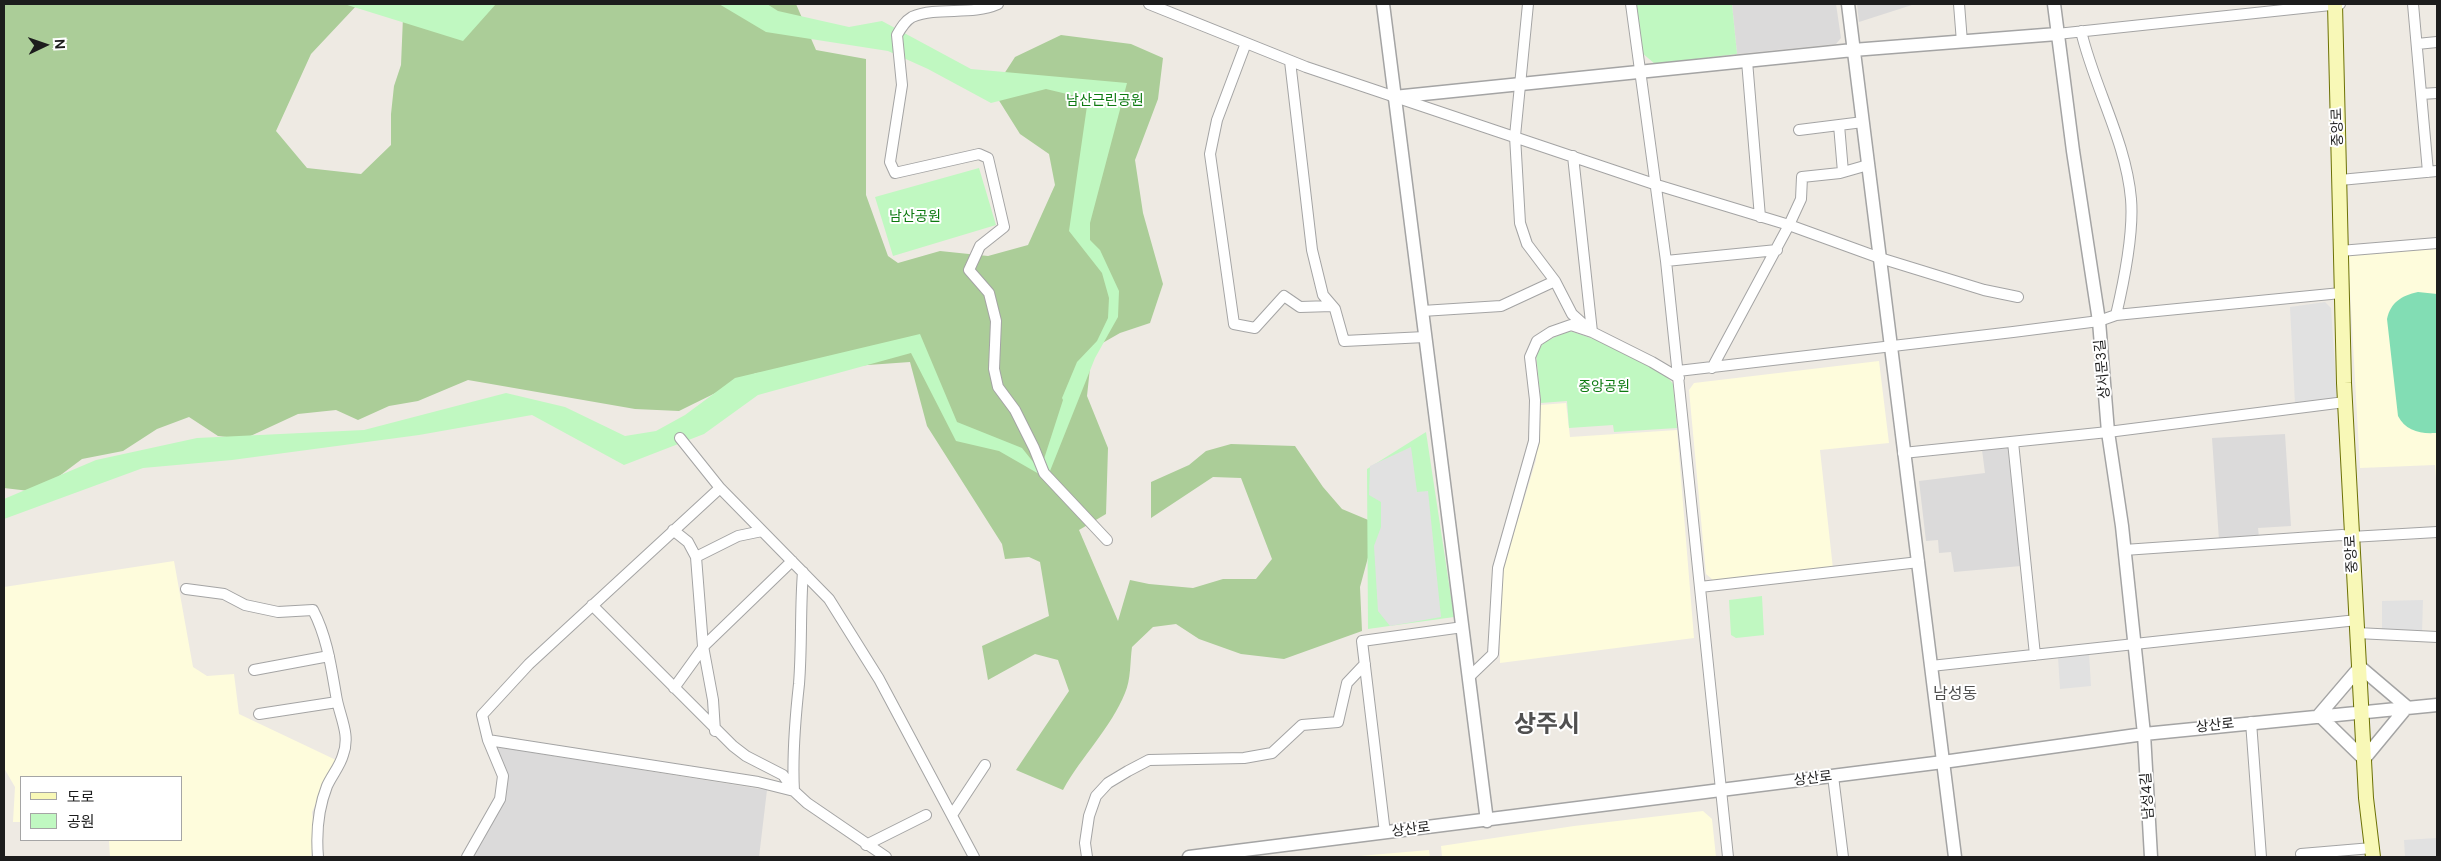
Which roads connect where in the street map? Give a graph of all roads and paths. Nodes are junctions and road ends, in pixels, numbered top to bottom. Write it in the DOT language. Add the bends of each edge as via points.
graph roads {
  1 [pos="998,4"];
  2 [pos="1149,4"];
  3 [pos="1383,4"];
  4 [pos="1528,4"];
  5 [pos="1632,4"];
  6 [pos="1848,4"];
  7 [pos="1959,4"];
  8 [pos="2054,4"];
  9 [pos="2337,4"];
  10 [pos="2413,4"];
  11 [pos="2264,8"];
  12 [pos="2081,32"];
  13 [pos="2057,34"];
  14 [pos="1962,42"];
  15 [pos="2437,42"];
  16 [pos="1246,43"];
  17 [pos="2417,44"];
  18 [pos="1854,50"];
  19 [pos="1290,61"];
  20 [pos="1747,61"];
  21 [pos="1640,72"];
  22 [pos="1518,85"];
  23 [pos="2437,93"];
  24 [pos="2421,94"];
  25 [pos="1394,97"];
  26 [pos="1863,122"];
  27 [pos="1839,125"];
  28 [pos="1799,130"];
  29 [pos="1515,136"];
  30 [pos="1573,156"];
  31 [pos="1868,165"];
  32 [pos="1843,172"];
  33 [pos="2432,172"];
  34 [pos="2340,180"];
  35 [pos="1657,185"];
  36 [pos="1760,217"];
  37 [pos="1789,225"];
  38 [pos="2437,243"];
  39 [pos="1777,250"];
  40 [pos="2340,251"];
  41 [pos="1880,258"];
  42 [pos="1666,261"];
  43 [pos="1555,281"];
  44 [pos="2341,293"];
  45 [pos="2018,298"];
  46 [pos="1332,306"];
  47 [pos="1422,311"];
  48 [pos="2116,315"];
  49 [pos="2099,321"];
  50 [pos="1592,332"];
  51 [pos="1425,337"];
  52 [pos="1890,348"];
  53 [pos="1712,368"];
  54 [pos="1678,374"];
  55 [pos="2345,402"];
  56 [pos="2108,432"];
  57 [pos="680,438"];
  58 [pos="2013,442"];
  59 [pos="1903,453"];
  60 [pos="720,488"];
  61 [pos="674,530"];
  62 [pos="762,531"];
  63 [pos="2437,532"];
  64 [pos="2351,537"];
  65 [pos="1107,540"];
  66 [pos="2124,550"];
  67 [pos="696,557"];
  68 [pos="792,560"];
  69 [pos="1919,562"];
  70 [pos="803,572"];
  71 [pos="1700,587"];
  72 [pos="186,589"];
  73 [pos="592,605"];
  74 [pos="2357,626"];
  75 [pos="1463,627"];
  76 [pos="2437,636"];
  77 [pos="2134,644"];
  78 [pos="703,646"];
  79 [pos="2035,655"];
  80 [pos="329,656"];
  81 [pos="1365,664"];
  82 [pos="1931,666"];
  83 [pos="2360,667"];
  84 [pos="254,670"];
  85 [pos="1468,678"];
  86 [pos="674,688"];
  87 [pos="337,702"];
  88 [pos="2437,704"];
  89 [pos="2407,707"];
  90 [pos="2362,711"];
  91 [pos="258,714"];
  92 [pos="2319,715"];
  93 [pos="2252,722"];
  94 [pos="715,731"];
  95 [pos="2144,734"];
  96 [pos="488,740"];
  97 [pos="2364,759"];
  98 [pos="1943,762"];
  99 [pos="985,765"];
  100 [pos="1833,776"];
  101 [pos="1720,790"];
  102 [pos="794,791"];
  103 [pos="926,815"];
  104 [pos="952,815"];
  105 [pos="1487,820"];
  106 [pos="1385,833"];
  107 [pos="866,845"];
  108 [pos="2373,852"];
  109 [pos="318,857"];
  110 [pos="467,857"];
  111 [pos="886,857"];
  112 [pos="974,857"];
  113 [pos="1087,857"];
  114 [pos="1189,857"];
  115 [pos="1728,857"];
  116 [pos="1843,857"];
  117 [pos="1955,857"];
  118 [pos="2151,857"];
  119 [pos="2261,857"];
  120 [pos="2302,857"];
  1 -- 65 [label="street" via="971,11 913,17 896,35 902,85 890,162 895,173 979,154 988,158 1004,227 980,246 969,270 989,293 996,321 994,369 998,387 1015,410 1044,473"];
  2 -- 16 [label="street"];
  3 -- 25 [label="street"];
  4 -- 22 [label="street"];
  5 -- 21 [label="street"];
  6 -- 18 [label="street"];
  7 -- 14 [label="street"];
  8 -- 13 [label="street, 상서문3길"];
  9 -- 11 [label="street"];
  9 -- 34 [label="main road, 중앙로"];
  10 -- 17 [label="street"];
  11 -- 12 [label="street"];
  12 -- 13 [label="street"];
  12 -- 48 [label="street" via="2114,131 2131,200"];
  13 -- 14 [label="street"];
  13 -- 49 [label="street, 상서문3길"];
  14 -- 18 [label="street"];
  15 -- 17 [label="street"];
  16 -- 19 [label="street"];
  16 -- 46 [label="street" via="1217,120 1210,154 1234,324 1255,328 1284,296 1300,307"];
  17 -- 24 [label="street"];
  18 -- 20 [label="street"];
  18 -- 26 [label="street"];
  19 -- 25 [label="street"];
  19 -- 46 [label="street" via="1312,250 1323,295"];
  20 -- 21 [label="street"];
  20 -- 36 [label="street"];
  21 -- 22 [label="street"];
  21 -- 35 [label="street"];
  22 -- 25 [label="street"];
  22 -- 29 [label="street"];
  23 -- 24 [label="street"];
  24 -- 33 [label="street"];
  25 -- 29 [label="street"];
  25 -- 47 [label="street"];
  26 -- 27 [label="street"];
  26 -- 31 [label="street"];
  27 -- 28 [label="street"];
  27 -- 32 [label="street"];
  29 -- 30 [label="street"];
  29 -- 43 [label="street" via="1520,223 1527,244"];
  30 -- 35 [label="street"];
  30 -- 50 [label="street"];
  31 -- 32 [label="street"];
  31 -- 41 [label="street"];
  32 -- 37 [label="street" via="1802,177 1801,198"];
  33 -- 34 [label="street"];
  34 -- 40 [label="main road, 중앙로"];
  35 -- 36 [label="street"];
  35 -- 42 [label="street"];
  36 -- 37 [label="street"];
  37 -- 39 [label="street"];
  37 -- 41 [label="street"];
  38 -- 40 [label="street"];
  39 -- 42 [label="street"];
  39 -- 53 [label="street"];
  40 -- 44 [label="main road, 중앙로"];
  41 -- 45 [label="street"];
  41 -- 52 [label="street"];
  42 -- 54 [label="street"];
  43 -- 47 [label="street" via="1501,306"];
  43 -- 50 [label="street" via="1572,314"];
  44 -- 48 [label="street"];
  44 -- 55 [label="main road, 중앙로"];
  46 -- 51 [label="street" via="1344,341"];
  47 -- 51 [label="street"];
  48 -- 49 [label="street"];
  49 -- 52 [label="street"];
  49 -- 56 [label="street, 상서문3길"];
  50 -- 54 [label="street"];
  50 -- 85 [label="street" via="1571,325 1551,332 1537,341 1530,357 1535,400 1534,441 1498,568 1493,654"];
  51 -- 75 [label="street"];
  52 -- 53 [label="street"];
  52 -- 59 [label="street"];
  53 -- 54 [label="street"];
  54 -- 71 [label="street"];
  55 -- 56 [label="street"];
  55 -- 64 [label="main road, 중앙로"];
  56 -- 58 [label="street"];
  56 -- 66 [label="street, 상서문3길"];
  57 -- 60 [label="street"];
  58 -- 59 [label="street"];
  58 -- 79 [label="street"];
  59 -- 69 [label="street"];
  60 -- 61 [label="street"];
  60 -- 62 [label="street"];
  61 -- 67 [label="street" via="688,542"];
  61 -- 73 [label="street"];
  62 -- 67 [label="street" via="738,536"];
  62 -- 68 [label="street"];
  63 -- 64 [label="street"];
  64 -- 66 [label="street" via="2342,535"];
  64 -- 74 [label="main road, 중앙로"];
  66 -- 77 [label="street, 상서문3길"];
  67 -- 78 [label="street"];
  68 -- 70 [label="street"];
  68 -- 78 [label="street"];
  69 -- 71 [label="street"];
  69 -- 82 [label="street"];
  70 -- 102 [label="street" via="799,683 792,756"];
  70 -- 104 [label="street" via="829,599 879,679"];
  71 -- 101 [label="street"];
  72 -- 80 [label="street" via="224,594 244,605 278,612 313,610"];
  73 -- 86 [label="street"];
  73 -- 96 [label="street" via="482,714"];
  74 -- 76 [label="street"];
  74 -- 77 [label="street"];
  74 -- 83 [label="main road, 중앙로"];
  75 -- 81 [label="street" via="1362,641"];
  75 -- 85 [label="street"];
  77 -- 79 [label="street"];
  77 -- 95 [label="street, 상서문3길"];
  78 -- 86 [label="street"];
  78 -- 94 [label="street"];
  79 -- 82 [label="street"];
  80 -- 84 [label="street"];
  80 -- 87 [label="street"];
  81 -- 106 [label="street"];
  81 -- 113 [label="street" via="1347,683 1338,722 1302,726 1272,753 1244,758 1148,760 1108,783 1096,796 1089,816 1085,843"];
  82 -- 98 [label="street"];
  83 -- 89 [label="street"];
  83 -- 90 [label="main road, 중앙로"];
  83 -- 92 [label="street"];
  85 -- 105 [label="street"];
  86 -- 94 [label="street"];
  87 -- 91 [label="street"];
  87 -- 109 [label="street" via="346,732 344,754 327,786 319,811"];
  88 -- 89 [label="street, 상산로"];
  89 -- 90 [label="street, 상산로"];
  89 -- 97 [label="street"];
  90 -- 92 [label="street, 상산로"];
  90 -- 97 [label="main road, 중앙로"];
  92 -- 93 [label="street, 상산로"];
  92 -- 97 [label="street"];
  93 -- 95 [label="street, 상산로"];
  93 -- 119 [label="street"];
  94 -- 102 [label="street" via="746,756 783,775"];
  95 -- 98 [label="street, 상산로"];
  95 -- 118 [label="street, 남성4길"];
  96 -- 102 [label="street" via="758,782"];
  96 -- 110 [label="street" via="502,776 500,799"];
  97 -- 108 [label="main road, 중앙로"];
  98 -- 100 [label="street, 상산로"];
  98 -- 117 [label="street"];
  99 -- 104 [label="street"];
  100 -- 101 [label="street, 상산로"];
  100 -- 116 [label="street"];
  101 -- 105 [label="street, 상산로"];
  101 -- 115 [label="street"];
  102 -- 107 [label="street"];
  103 -- 107 [label="street"];
  104 -- 112 [label="street"];
  105 -- 106 [label="street, 상산로"];
  106 -- 114 [label="street, 상산로"];
  107 -- 111 [label="street"];
  108 -- 120 [label="street" via="2301,854"];
}
